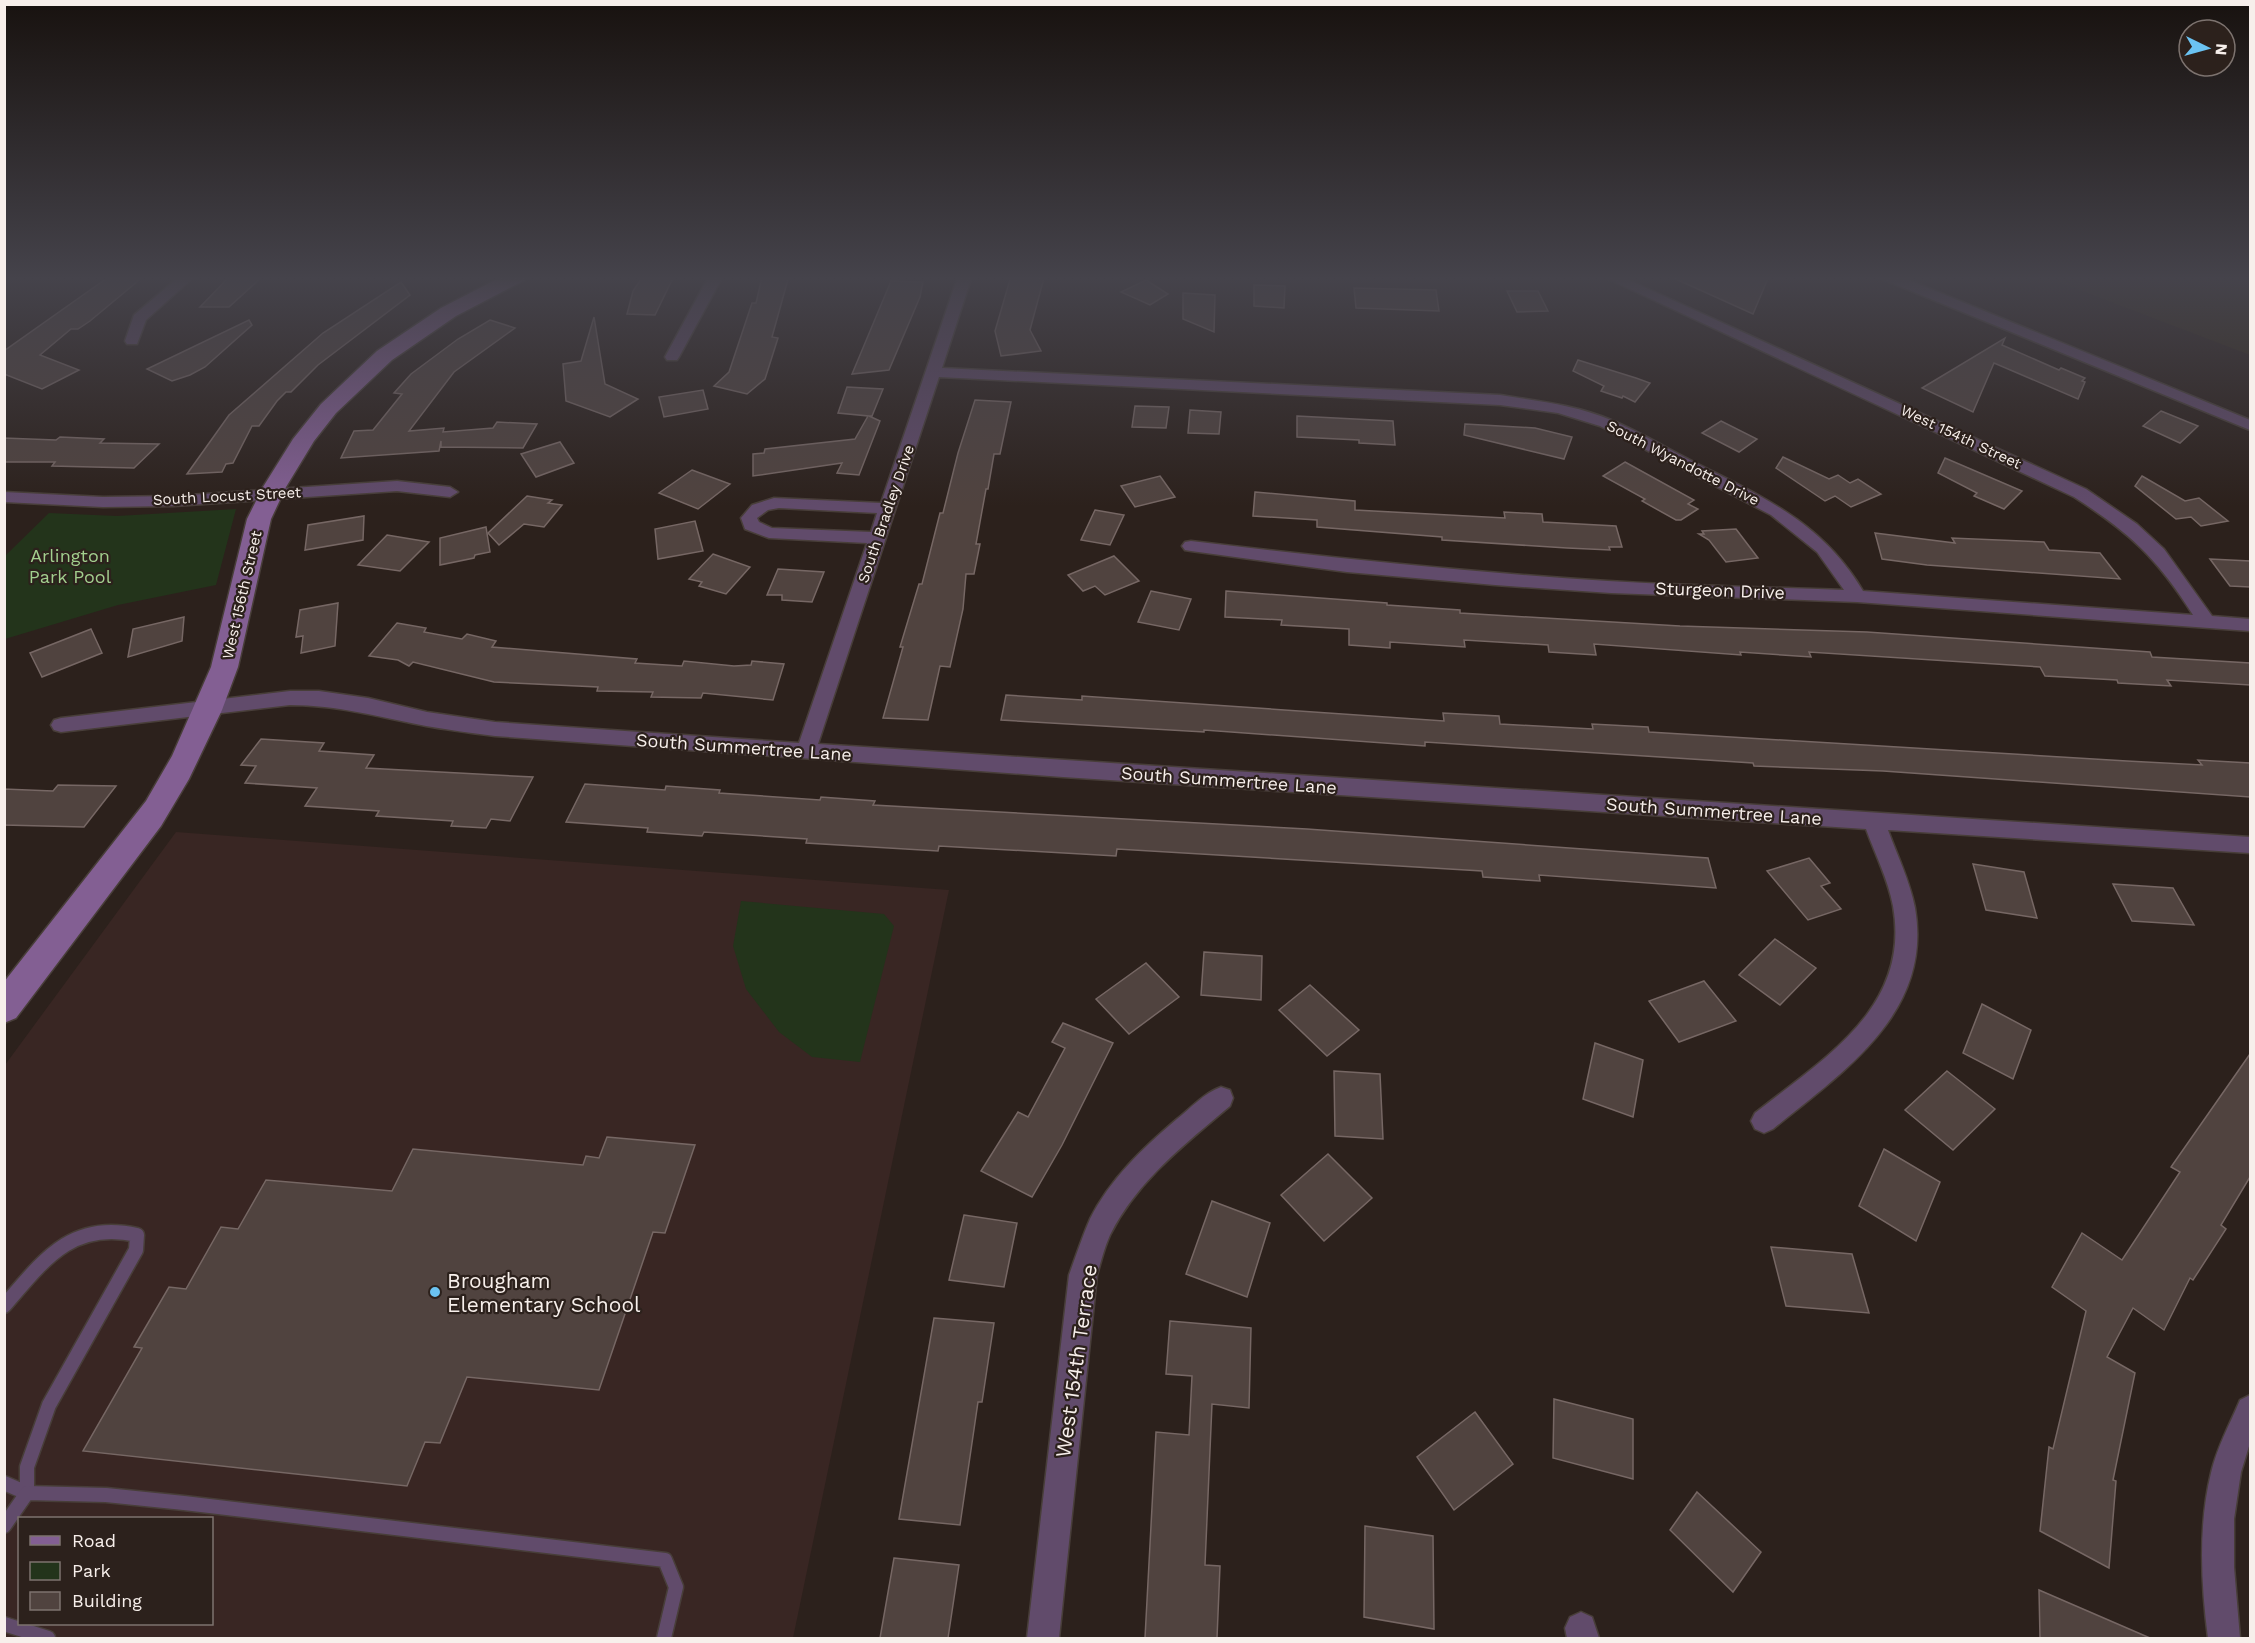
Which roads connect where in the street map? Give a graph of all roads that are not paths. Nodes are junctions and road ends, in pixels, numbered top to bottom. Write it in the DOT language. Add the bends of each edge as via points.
graph roads {
  1 [pos="387,353"];
  2 [pos="674,353"];
  3 [pos="940,353"];
  4 [pos="1775,353"];
  5 [pos="2074,353"];
  6 [pos="672,357"];
  7 [pos="933,372"];
  8 [pos="2250,425"];
  9 [pos="450,492"];
  10 [pos="270,494"];
  11 [pos="4,497"];
  12 [pos="888,508"];
  13 [pos="878,538"];
  14 [pos="1191,546"];
  15 [pos="1857,596"];
  16 [pos="2207,622"];
  17 [pos="2250,625"];
  18 [pos="210,707"];
  19 [pos="62,725"];
  20 [pos="806,751"];
  21 [pos="1874,821"];
  22 [pos="2250,845"];
  23 [pos="4,1008"];
  24 [pos="1221,1098"];
  25 [pos="1764,1121"];
  26 [pos="4,1306"];
  27 [pos="2250,1410"];
  28 [pos="4,1483"];
  29 [pos="27,1493"];
  30 [pos="4,1526"];
  31 [pos="4,1624"];
  32 [pos="48,1638"];
  33 [pos="664,1638"];
  34 [pos="1043,1638"];
  35 [pos="2224,1638"];
  1 -- 10 [label="street, West 156th Street" via="311,428"];
  2 -- 6 [label="street"];
  3 -- 7 [label="street, South Bradley Drive"];
  4 -- 16 [label="street, West 154th Street" via="2079,493 2109,512 2158,554"];
  5 -- 8 [label="street"];
  7 -- 12 [label="street, South Bradley Drive"];
  7 -- 15 [label="street, South Wyandotte Drive" via="1500,400 1560,409 1624,431 1777,511 1828,552"];
  9 -- 10 [label="street, South Locust Street" via="397,486"];
  10 -- 11 [label="street, South Locust Street" via="124,502"];
  10 -- 18 [label="street, West 156th Street" via="242,584 223,678"];
  12 -- 13 [label="street, South Bradley Drive"];
  12 -- 13 [label="street" via="779,503 764,505 749,518 751,525 769,533"];
  13 -- 20 [label="street, South Bradley Drive"];
  14 -- 15 [label="street, Sturgeon Drive" via="1347,566 1495,579"];
  15 -- 16 [label="street, Sturgeon Drive"];
  16 -- 17 [label="street, Sturgeon Drive"];
  18 -- 19 [label="street"];
  18 -- 20 [label="street, South Summertree Lane" via="319,698 495,729"];
  18 -- 23 [label="street, West 156th Street" via="161,801"];
  20 -- 21 [label="street, South Summertree Lane"];
  21 -- 22 [label="street, South Summertree Lane"];
  21 -- 25 [label="street" via="1904,909 1908,949 1899,987 1863,1038"];
  24 -- 34 [label="street, West 154th Terrace" via="1155,1155 1124,1189 1101,1226 1083,1275"];
  26 -- 29 [label="lane" via="47,1257 78,1237 108,1230 137,1235 135,1250 123,1275 49,1405 27,1467"];
  27 -- 35 [label="street" via="2233,1449 2218,1524 2217,1578"];
  28 -- 29 [label="lane"];
  29 -- 30 [label="lane"];
  29 -- 33 [label="lane" via="184,1504 665,1560 676,1587"];
  31 -- 32 [label="lane"];
}
